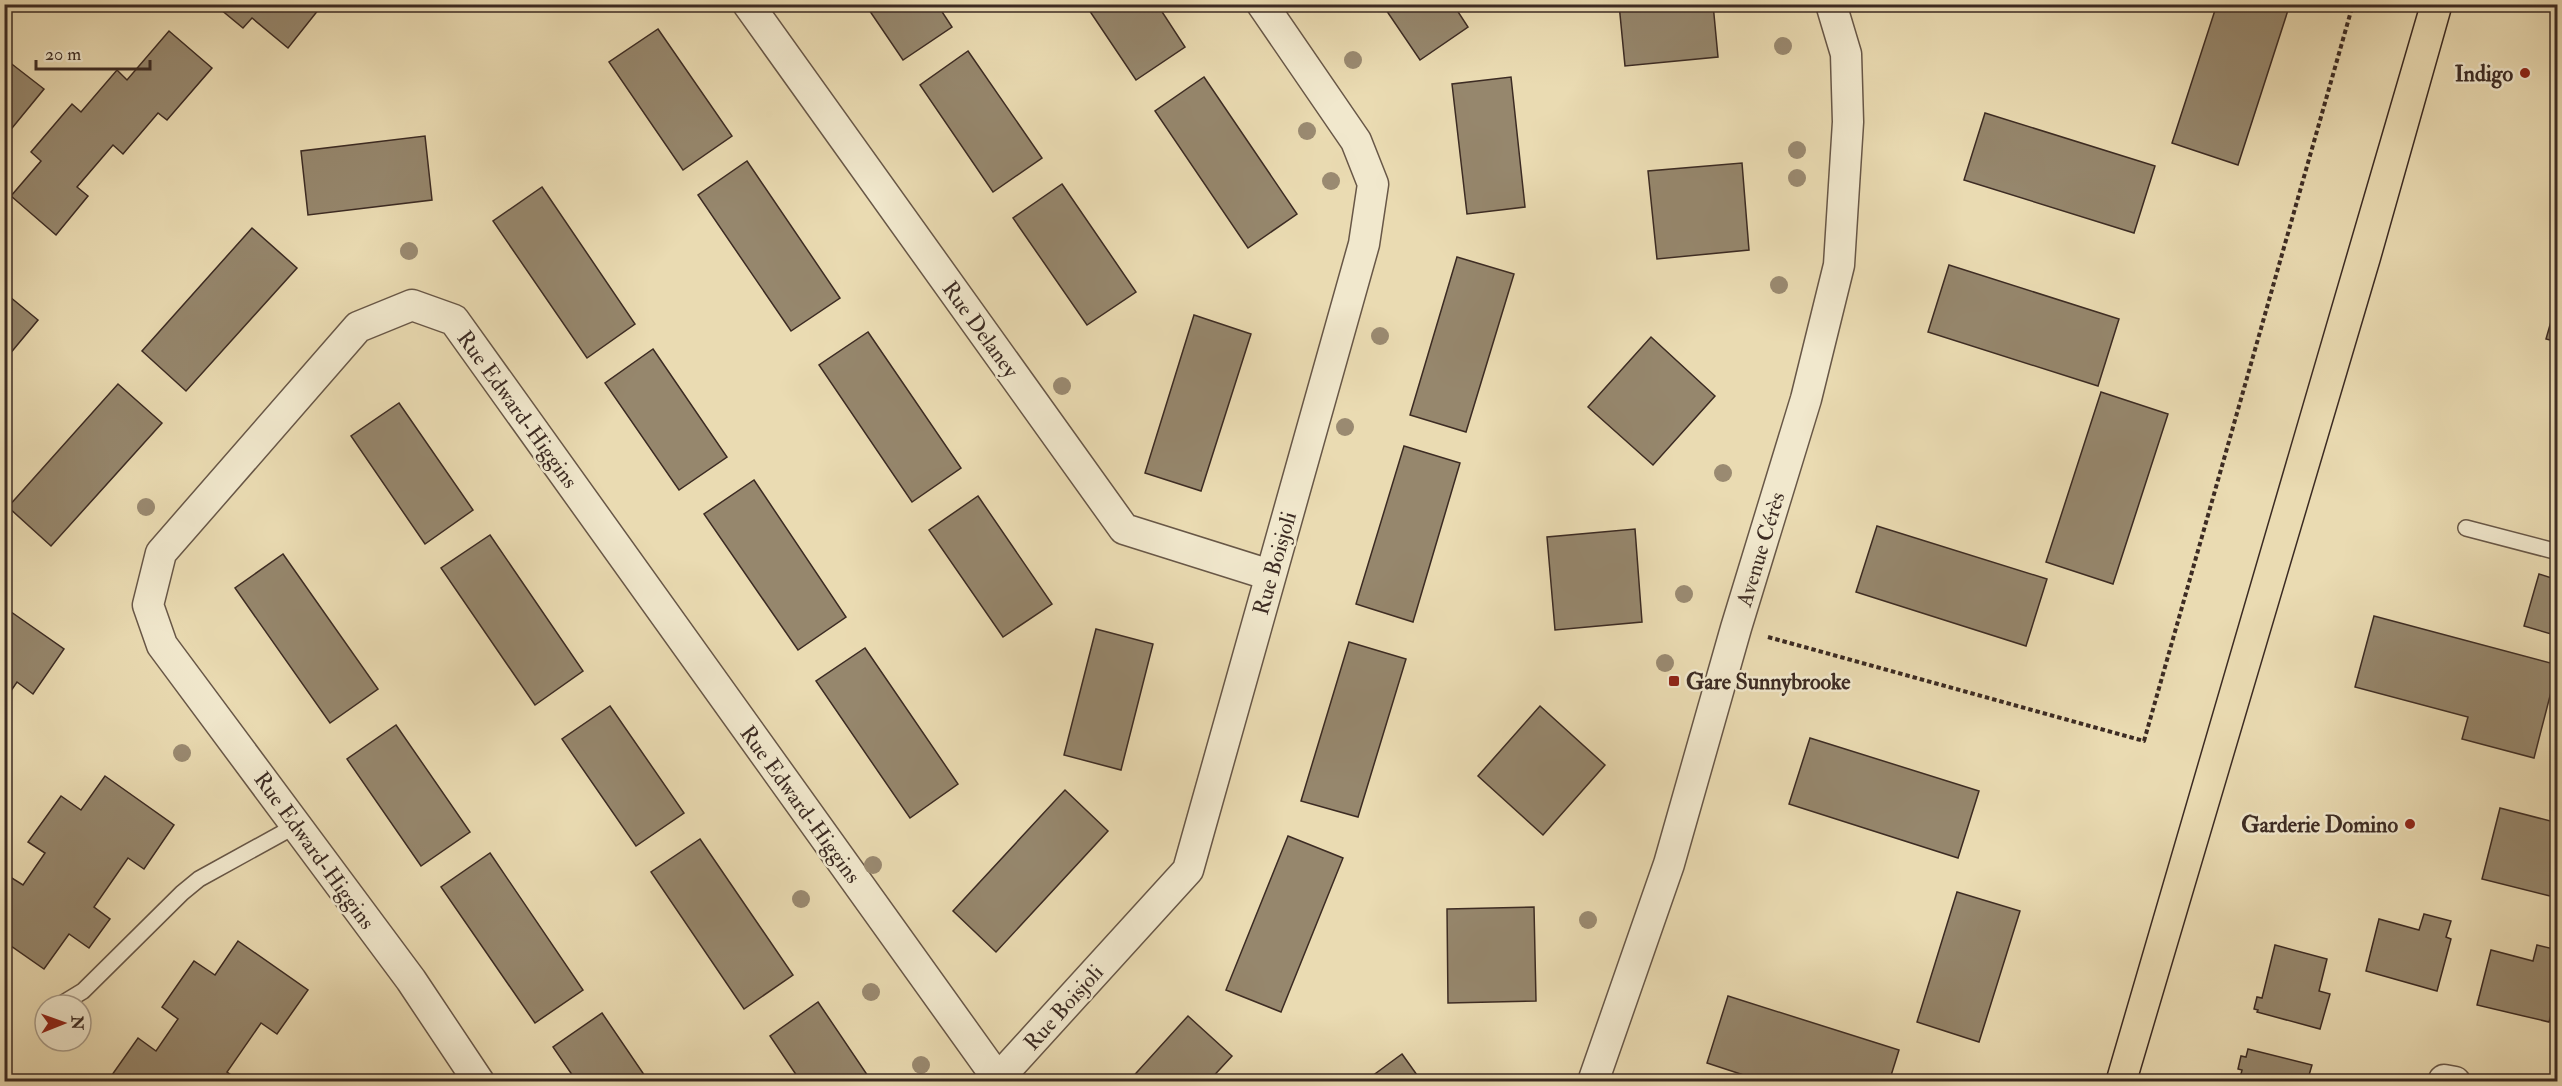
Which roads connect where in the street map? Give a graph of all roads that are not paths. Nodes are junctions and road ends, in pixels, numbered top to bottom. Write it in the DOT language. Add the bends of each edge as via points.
graph roads {
  1 [pos="748,4"];
  2 [pos="1262,4"];
  3 [pos="1831,4"];
  4 [pos="2466,528"];
  5 [pos="2558,552"];
  6 [pos="1270,575"];
  7 [pos="297,825"];
  8 [pos="80,993"];
  9 [pos="997,1080"];
  10 [pos="479,1082"];
  11 [pos="1593,1082"];
  1 -- 6 [label="street, Rue Delaney" via="1124,529"];
  2 -- 6 [label="street, Rue Boisjoli" via="1356,141 1373,184 1364,244"];
  3 -- 11 [label="street, Avenue Cérès" via="1846,54 1848,122 1839,265 1806,399 1669,864"];
  4 -- 5 [label="lane"];
  6 -- 9 [label="street, Rue Boisjoli" via="1188,870"];
  7 -- 8 [label="lane" via="199,879"];
  7 -- 9 [label="street, Rue Edward-Higgins" via="162,645 148,605 161,553 358,327 412,305 454,320"];
  7 -- 10 [label="street, Rue Edward-Higgins" via="411,980"];
}
